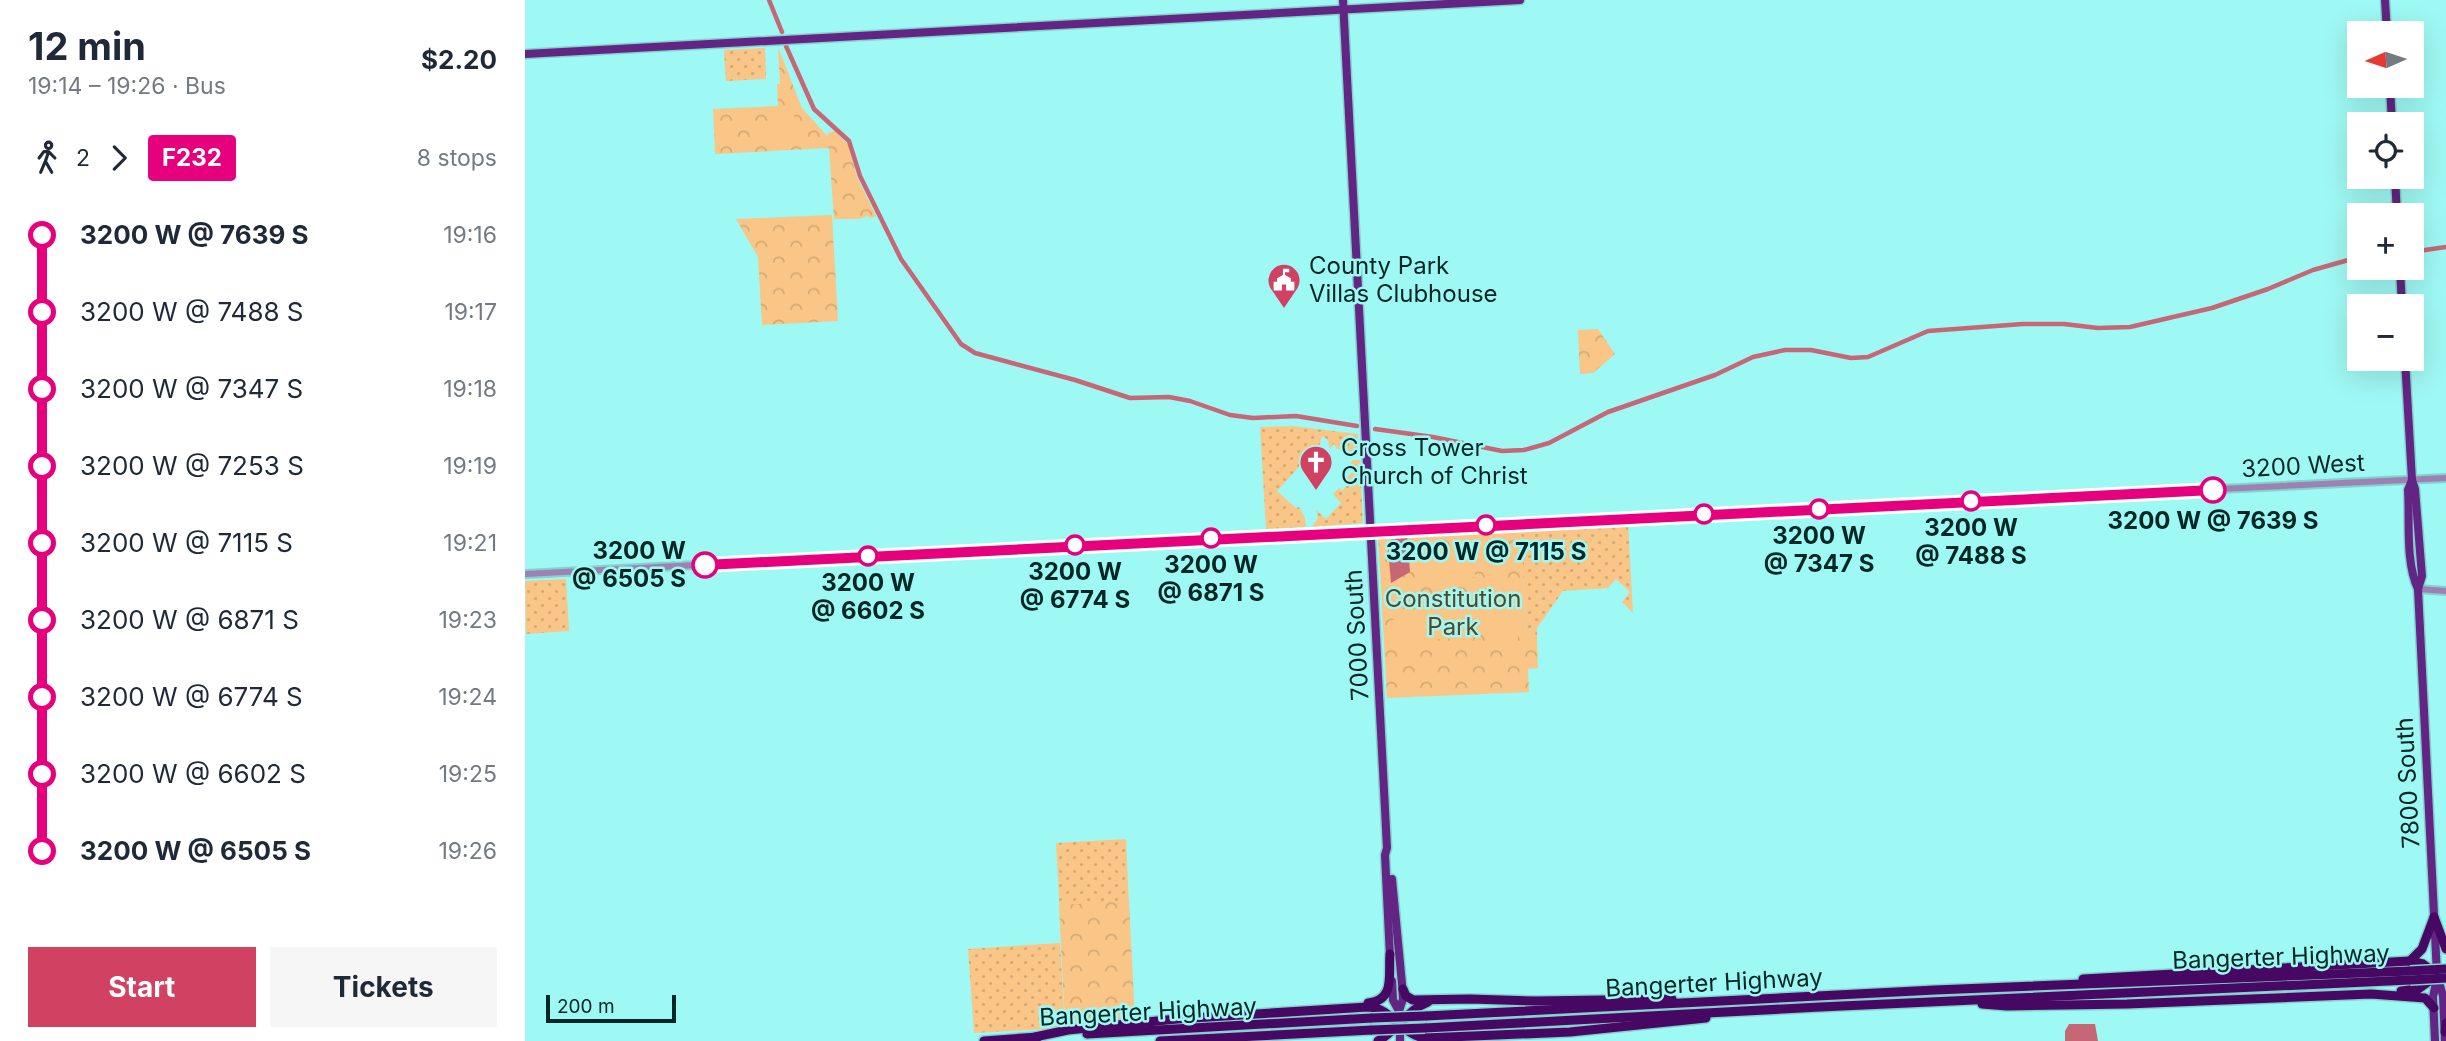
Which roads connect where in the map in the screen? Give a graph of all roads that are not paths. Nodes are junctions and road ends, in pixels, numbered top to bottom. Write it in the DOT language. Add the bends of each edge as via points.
graph roads {
  1 [pos="1520,0"];
  2 [pos="2385,0"];
  3 [pos="1343,5"];
  4 [pos="2386,21"];
  5 [pos="525,54"];
  6 [pos="2406,371"];
  7 [pos="2446,478"];
  8 [pos="2411,480"];
  9 [pos="1371,530"];
  10 [pos="525,574"];
  11 [pos="2418,589"];
  12 [pos="2446,591"];
  13 [pos="1387,848"];
  14 [pos="2434,917"];
  15 [pos="2446,949"];
  16 [pos="1390,954"];
  17 [pos="2446,967"];
  18 [pos="2410,970"];
  19 [pos="2443,978"];
  20 [pos="1403,989"];
  21 [pos="2371,994"];
  22 [pos="1437,1000"];
  23 [pos="1960,1000"];
  24 [pos="1710,1001"];
  25 [pos="1820,1007"];
  26 [pos="1350,1008"];
  27 [pos="2434,1008"];
  28 [pos="1399,1011"];
  29 [pos="1400,1024"];
  30 [pos="2445,1032"];
  31 [pos="1035,1037"];
  32 [pos="1429,1038"];
  33 [pos="984,1041"];
  34 [pos="1160,1041"];
  35 [pos="1378,1041"];
  36 [pos="1401,1041"];
  37 [pos="1419,1041"];
  38 [pos="2435,1041"];
  1 -- 3 [label="main road"];
  2 -- 4 [label="main road"];
  3 -- 5 [label="main road"];
  3 -- 9 [label="main road, 7000 South"];
  6 -- 8 [label="main road, 7800 South"];
  7 -- 8 [label="street, 3200 West"];
  8 -- 9 [label="street, 3200 West"];
  8 -- 11 [label="main road, 7800 South" via="2412,577"];
  9 -- 10 [label="street, 3200 West"];
  9 -- 13 [label="main road, 7000 South"];
  11 -- 12 [label="street"];
  11 -- 14 [label="main road, 7800 South"];
  13 -- 16 [label="main road, 7000 South"];
  13 -- 20 [label="main road, 7000 South"];
  14 -- 15 [label="highway"];
  14 -- 18 [label="highway"];
  14 -- 19 [label="main road, 7800 South"];
  16 -- 26 [label="highway" via="1385,997"];
  16 -- 28 [label="main road, 7000 South" via="1393,1000"];
  17 -- 18 [label="highway, Bangerter Highway, bridge"];
  17 -- 19 [label="highway"];
  18 -- 19 [label="highway, Bangerter Highway, bridge"];
  18 -- 19 [label="highway" via="2423,964"];
  18 -- 23 [label="highway, Bangerter Highway"];
  18 -- 24 [label="highway, Bangerter Highway"];
  19 -- 21 [label="highway" via="2418,989"];
  19 -- 27 [label="main road, 7800 South" via="2433,997"];
  19 -- 30 [label="main road, 7800 South"];
  20 -- 22 [label="highway" via="1412,1000"];
  20 -- 28 [label="main road, 7000 South"];
  21 -- 23 [label="highway" via="2057,1005"];
  21 -- 27 [label="highway" via="2425,998"];
  22 -- 24 [label="highway"];
  22 -- 29 [label="highway" via="1418,1006"];
  23 -- 25 [label="highway, Bangerter Highway"];
  24 -- 31 [label="highway, Bangerter Highway, bridge"];
  25 -- 32 [label="highway" via="1570,1032"];
  25 -- 34 [label="highway, Bangerter Highway, bridge"];
  26 -- 29 [label="highway" via="1379,1008"];
  26 -- 31 [label="highway" via="1177,1019"];
  27 -- 38 [label="main road, 7800 South"];
  28 -- 29 [label="main road, 7000 South"];
  29 -- 32 [label="highway" via="1415,1036"];
  29 -- 35 [label="highway"];
  29 -- 36 [label="main road, 7000 South"];
  31 -- 33 [label="highway, Bangerter Highway"];
  32 -- 37 [label="highway"];
}
